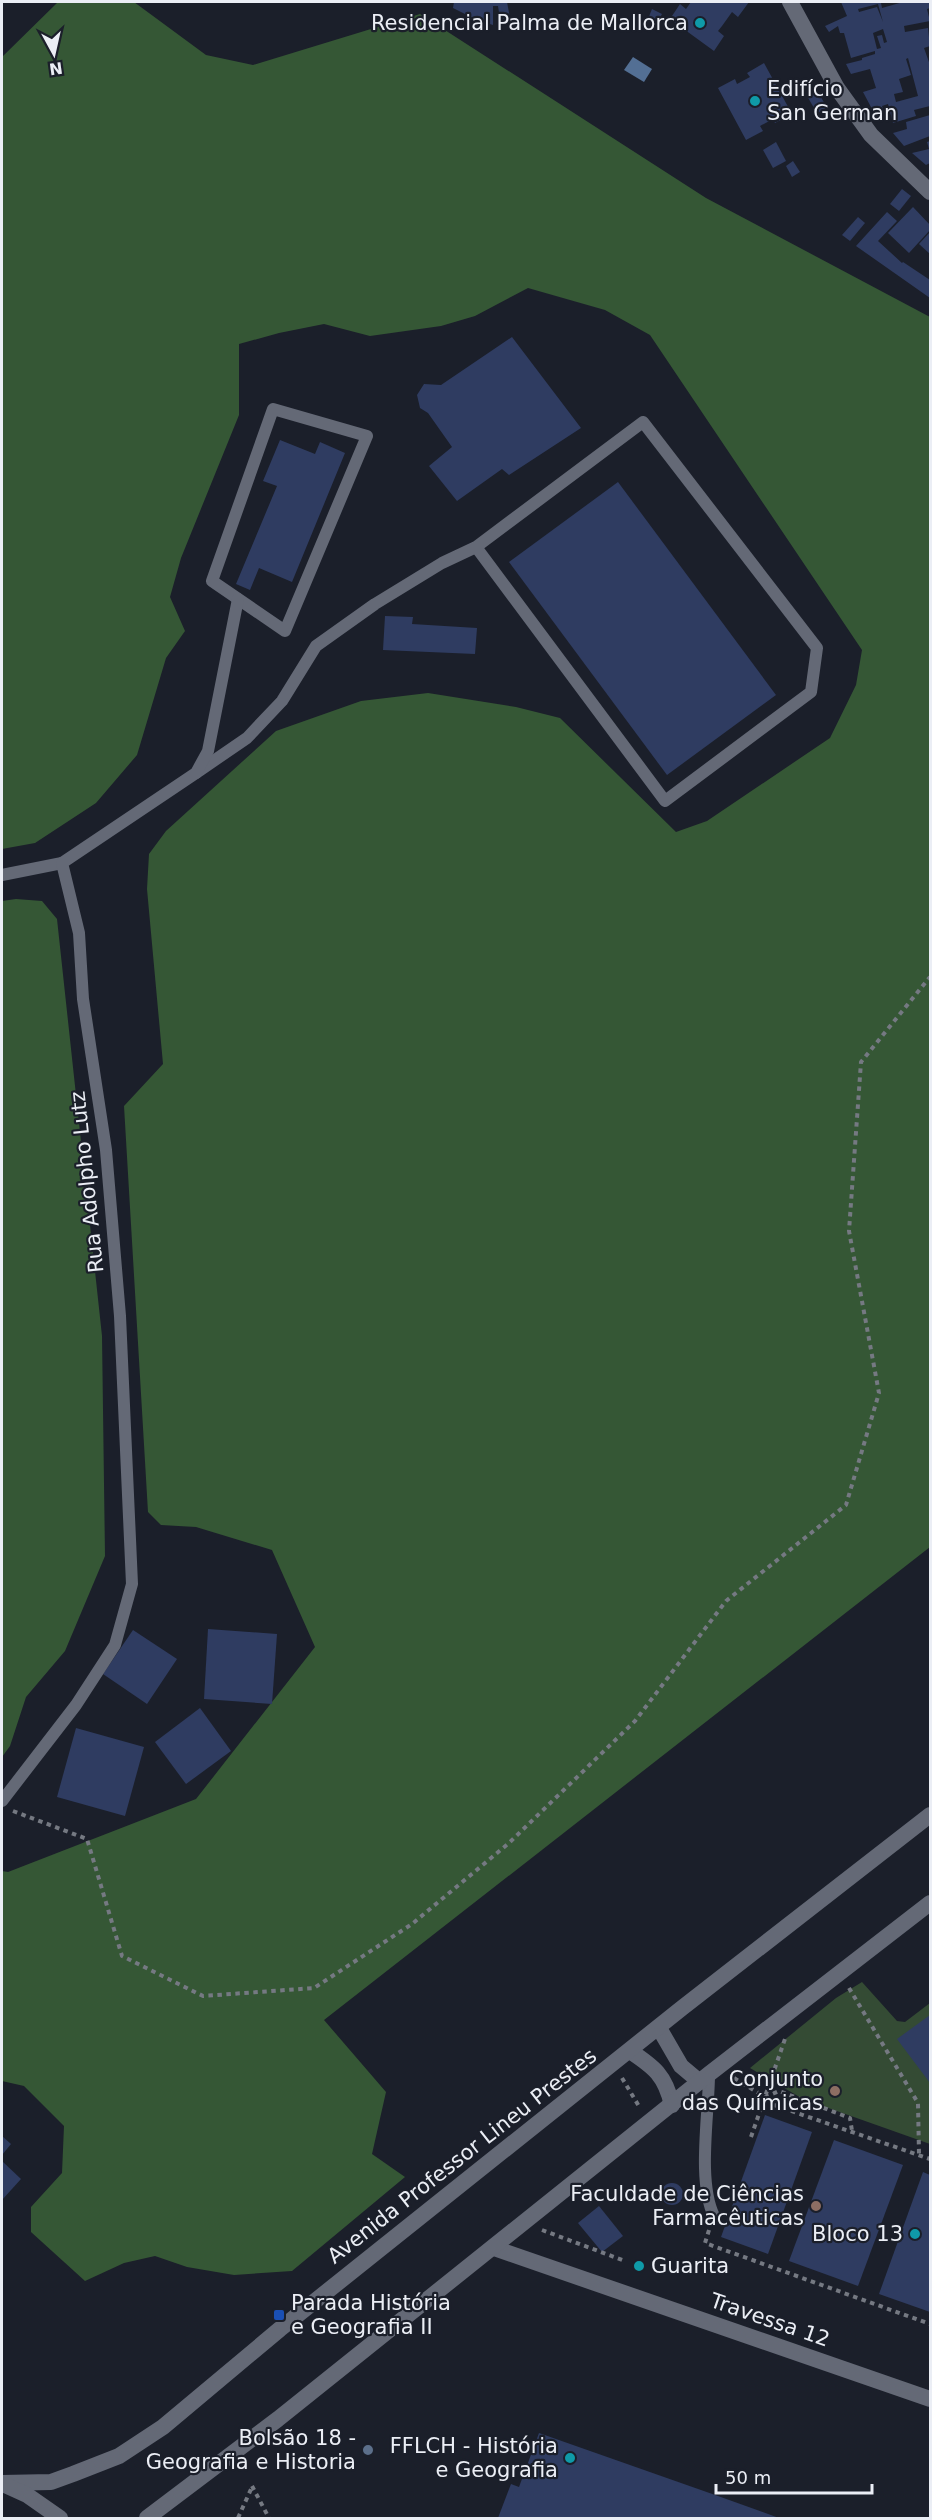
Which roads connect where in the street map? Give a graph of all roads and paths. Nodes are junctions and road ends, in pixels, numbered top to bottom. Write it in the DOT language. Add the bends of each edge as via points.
graph roads {
  1 [pos="790,2"];
  2 [pos="930,192"];
  3 [pos="476,547"];
  4 [pos="238,599"];
  5 [pos="196,773"];
  6 [pos="62,863"];
  7 [pos="2,875"];
  8 [pos="930,977"];
  9 [pos="2,1801"];
  10 [pos="12,1810"];
  11 [pos="930,1815"];
  12 [pos="930,1903"];
  13 [pos="840,1973"];
  14 [pos="795,2008"];
  15 [pos="659,2028"];
  16 [pos="630,2050"];
  17 [pos="614,2064"];
  18 [pos="709,2074"];
  19 [pos="765,2097"];
  20 [pos="672,2105"];
  21 [pos="774,2105"];
  22 [pos="649,2124"];
  23 [pos="852,2132"];
  24 [pos="751,2137"];
  25 [pos="919,2154"];
  26 [pos="930,2159"];
  27 [pos="714,2216"];
  28 [pos="525,2223"];
  29 [pos="494,2248"];
  30 [pos="625,2261"];
  31 [pos="930,2324"];
  32 [pos="930,2399"];
  33 [pos="2,2484"];
  34 [pos="60,2518"];
  35 [pos="147,2518"];
  36 [pos="238,2518"];
  37 [pos="269,2518"];
  1 -- 2 [label="main road" via="837,88 871,135"];
  3 -- 3 [label="lane" via="665,801 811,692 817,648 643,422"];
  3 -- 5 [label="lane" via="375,604 316,646 282,701 268,716 247,738"];
  4 -- 4 [label="lane" via="285,631 367,436 273,409 212,581"];
  4 -- 5 [label="lane" via="208,751"];
  5 -- 6 [label="lane"];
  6 -- 7 [label="lane"];
  6 -- 9 [label="lane, Rua Adolpho Lutz" via="79,933 83,999 106,1150 120,1316 132,1584 115,1645 76,1705"];
  8 -- 10 [label="path" via="861,1062 849,1231 879,1393 846,1505 726,1600 635,1721 509,1843 412,1924 314,1988 203,1996 122,1956 87,1839"];
  11 -- 15 [label="main road, Avenida Professor Lineu Prestes"];
  12 -- 13 [label="main road"];
  13 -- 14 [label="main road"];
  13 -- 25 [label="path" via="918,2103"];
  14 -- 18 [label="main road"];
  14 -- 19 [label="path"];
  15 -- 16 [label="main road, Avenida Professor Lineu Prestes"];
  15 -- 18 [label="main road" via="681,2066"];
  16 -- 17 [label="main road, Avenida Professor Lineu Prestes"];
  16 -- 20 [label="main road" via="658,2071"];
  17 -- 22 [label="path"];
  17 -- 33 [label="main road, Avenida Professor Lineu Prestes" via="130,2450 51,2482"];
  18 -- 19 [label="path"];
  18 -- 20 [label="main road"];
  18 -- 27 [label="lane" via="705,2178"];
  19 -- 23 [label="path" via="779,2091 850,2118"];
  19 -- 24 [label="path"];
  20 -- 22 [label="main road"];
  21 -- 23 [label="path"];
  22 -- 28 [label="main road"];
  23 -- 25 [label="path"];
  25 -- 26 [label="path"];
  27 -- 31 [label="path" via="705,2244"];
  28 -- 29 [label="main road"];
  28 -- 30 [label="path"];
  29 -- 32 [label="main road, Travessa 12"];
  29 -- 35 [label="main road"];
  33 -- 34 [label="main road" via="27,2495"];
  36 -- 37 [label="path" via="252,2486"];
}
